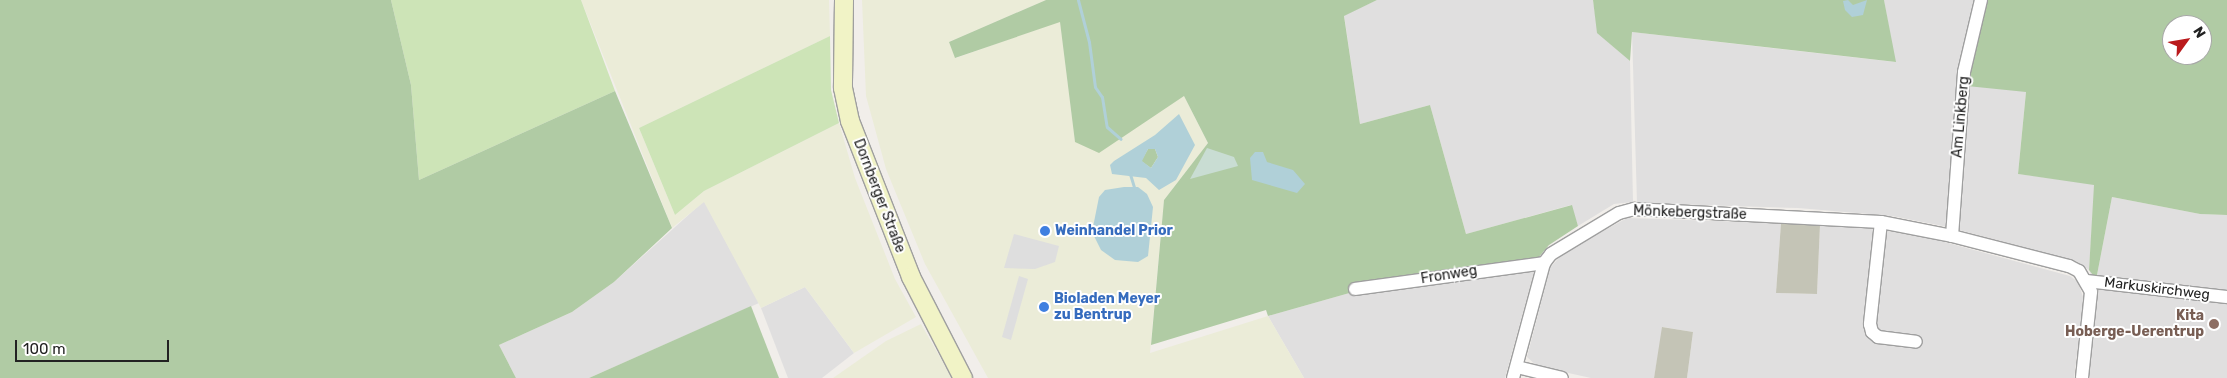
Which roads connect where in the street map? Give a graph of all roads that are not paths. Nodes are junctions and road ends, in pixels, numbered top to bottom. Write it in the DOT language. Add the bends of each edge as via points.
graph roads {
  1 [pos="844,0"];
  2 [pos="1981,0"];
  3 [pos="1881,222"];
  4 [pos="1952,236"];
  5 [pos="1544,263"];
  6 [pos="2086,281"];
  7 [pos="1354,289"];
  8 [pos="2227,297"];
  9 [pos="1916,342"];
  10 [pos="1515,372"];
  11 [pos="964,378"];
  12 [pos="1562,378"];
  13 [pos="2082,378"];
  1 -- 11 [label="main road, Dornberger Straße" via="844,88 850,121 911,277"];
  2 -- 4 [label="street, Am Linkberg" via="1964,72"];
  3 -- 4 [label="street, Mönkebergstraße"];
  3 -- 5 [label="street, Mönkebergstraße" via="1634,209 1619,213 1551,254"];
  3 -- 9 [label="street" via="1870,324 1872,332 1878,337"];
  4 -- 6 [label="street, Mönkebergstraße" via="2068,266 2079,270"];
  5 -- 7 [label="street, Fronweg"];
  5 -- 10 [label="street"];
  6 -- 8 [label="street, Markuskirchweg"];
  6 -- 13 [label="street" via="2091,292"];
  10 -- 12 [label="street"];
}
